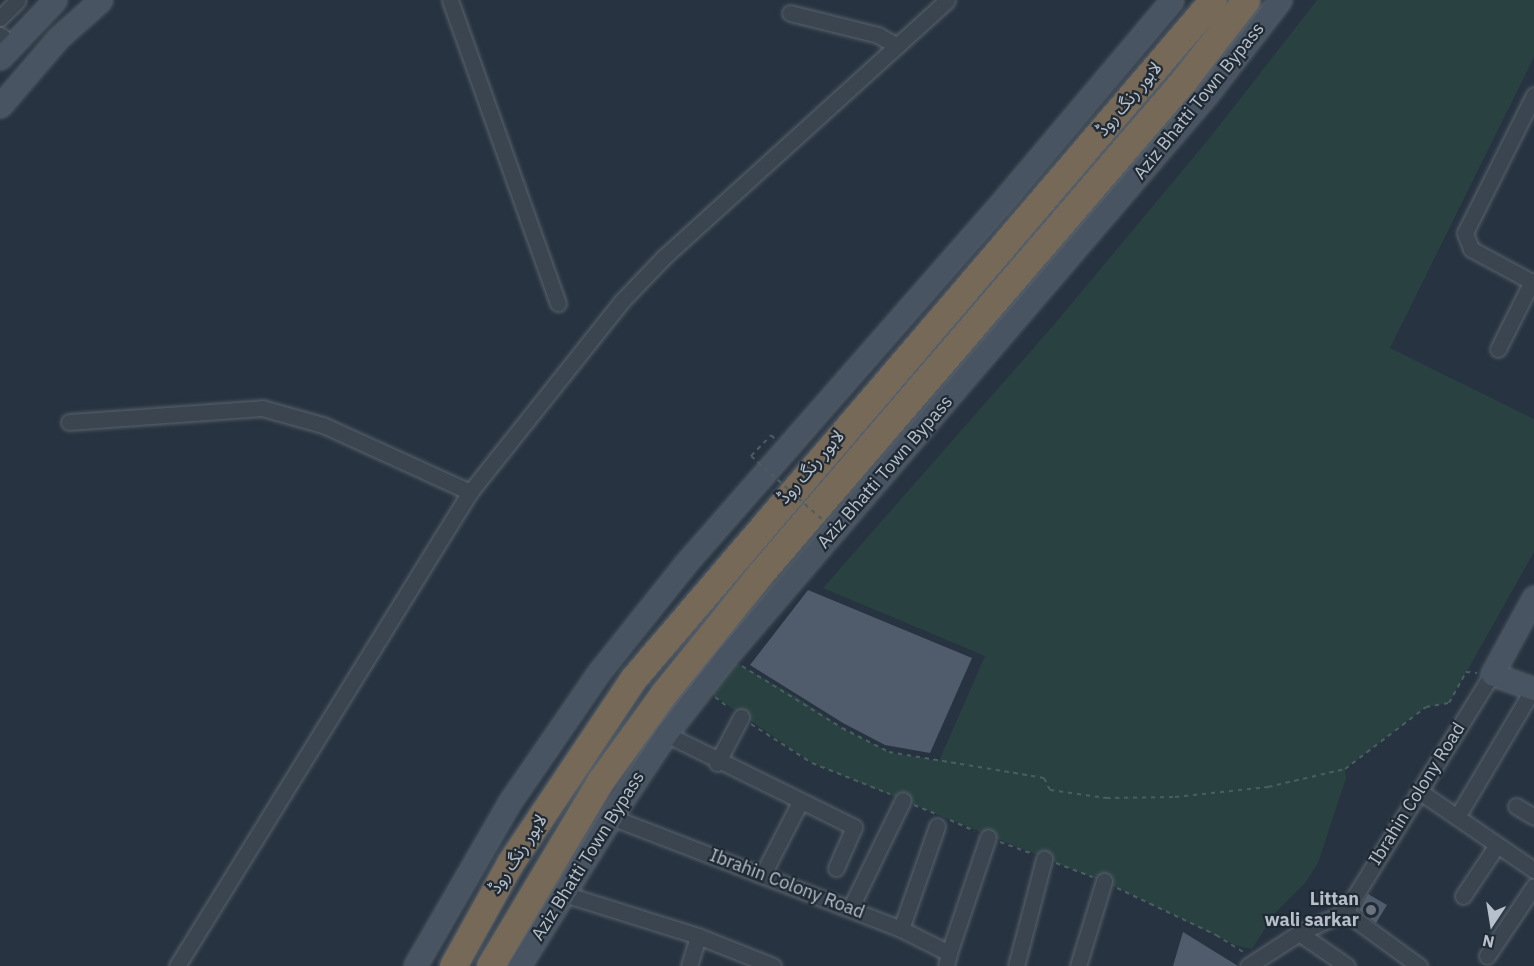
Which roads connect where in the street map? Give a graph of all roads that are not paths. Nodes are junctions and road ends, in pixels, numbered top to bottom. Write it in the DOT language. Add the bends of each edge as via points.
graph roads {
  1 [pos="18,0"];
  2 [pos="55,0"];
  3 [pos="101,0"];
  4 [pos="450,0"];
  5 [pos="947,0"];
  6 [pos="1172,0"];
  7 [pos="1213,0"];
  8 [pos="1246,0"];
  9 [pos="1280,0"];
  10 [pos="790,13"];
  11 [pos="0,18"];
  12 [pos="4,46"];
  13 [pos="897,46"];
  14 [pos="1534,95"];
  15 [pos="0,106"];
  16 [pos="1533,282"];
  17 [pos="558,303"];
  18 [pos="1498,349"];
  19 [pos="69,422"];
  20 [pos="470,492"];
  21 [pos="1534,597"];
  22 [pos="1492,674"];
  23 [pos="1534,689"];
  24 [pos="741,717"];
  25 [pos="666,734"];
  26 [pos="717,763"];
  27 [pos="1419,790"];
  28 [pos="903,800"];
  29 [pos="800,802"];
  30 [pos="1516,806"];
  31 [pos="610,817"];
  32 [pos="1457,817"];
  33 [pos="1534,817"];
  34 [pos="937,826"];
  35 [pos="988,837"];
  36 [pos="1497,845"];
  37 [pos="1044,859"];
  38 [pos="836,868"];
  39 [pos="1534,870"];
  40 [pos="763,874"];
  41 [pos="1104,881"];
  42 [pos="1534,886"];
  43 [pos="561,893"];
  44 [pos="1463,896"];
  45 [pos="850,909"];
  46 [pos="1345,912"];
  47 [pos="901,929"];
  48 [pos="1299,933"];
  49 [pos="698,936"];
  50 [pos="1487,956"];
  51 [pos="948,959"];
  52 [pos="177,966"];
  53 [pos="416,966"];
  54 [pos="453,966"];
  55 [pos="490,966"];
  56 [pos="519,966"];
  57 [pos="689,966"];
  58 [pos="773,966"];
  59 [pos="1017,966"];
  60 [pos="1078,966"];
  61 [pos="1248,966"];
  62 [pos="1347,966"];
  63 [pos="1419,966"];
  1 -- 11 [label="street"];
  2 -- 12 [label="street"];
  3 -- 15 [label="street" via="58,38"];
  4 -- 17 [label="street"];
  5 -- 13 [label="street"];
  6 -- 53 [label="street" via="1008,196 686,563 599,672 509,803"];
  7 -- 54 [label="highway, لاہور رنگ روڈ" via="633,680 510,863"];
  8 -- 55 [label="highway, لاہور رنگ روڈ" via="1184,80 760,574 664,693 601,780"];
  9 -- 25 [label="street, Aziz Bhatti Town Bypass" via="1201,102 726,657"];
  10 -- 13 [label="street" via="878,35"];
  13 -- 20 [label="street" via="649,272"];
  14 -- 16 [label="street" via="1465,233 1472,249"];
  16 -- 18 [label="street"];
  19 -- 20 [label="street" via="262,408 323,425"];
  20 -- 52 [label="street"];
  21 -- 22 [label="street"];
  22 -- 23 [label="street"];
  22 -- 27 [label="street, Ibrahin Colony Road"];
  23 -- 32 [label="street"];
  24 -- 26 [label="street"];
  25 -- 26 [label="street"];
  25 -- 31 [label="street, Aziz Bhatti Town Bypass"];
  26 -- 29 [label="street"];
  27 -- 32 [label="street"];
  27 -- 46 [label="street, Ibrahin Colony Road"];
  28 -- 45 [label="street"];
  29 -- 38 [label="street" via="854,827"];
  29 -- 40 [label="street"];
  30 -- 33 [label="street"];
  31 -- 40 [label="street, Ibrahin Colony Road"];
  31 -- 43 [label="street, Aziz Bhatti Town Bypass"];
  32 -- 36 [label="street"];
  34 -- 47 [label="street"];
  35 -- 51 [label="street"];
  36 -- 39 [label="street"];
  36 -- 44 [label="street"];
  37 -- 59 [label="street"];
  40 -- 45 [label="street, Ibrahin Colony Road"];
  41 -- 60 [label="street"];
  42 -- 50 [label="street"];
  43 -- 49 [label="street"];
  43 -- 56 [label="street, Aziz Bhatti Town Bypass"];
  45 -- 47 [label="street, Ibrahin Colony Road"];
  46 -- 48 [label="street"];
  46 -- 63 [label="street"];
  47 -- 51 [label="street, Ibrahin Colony Road"];
  48 -- 61 [label="street"];
  48 -- 62 [label="street"];
  49 -- 57 [label="street"];
  49 -- 58 [label="street"];
}
